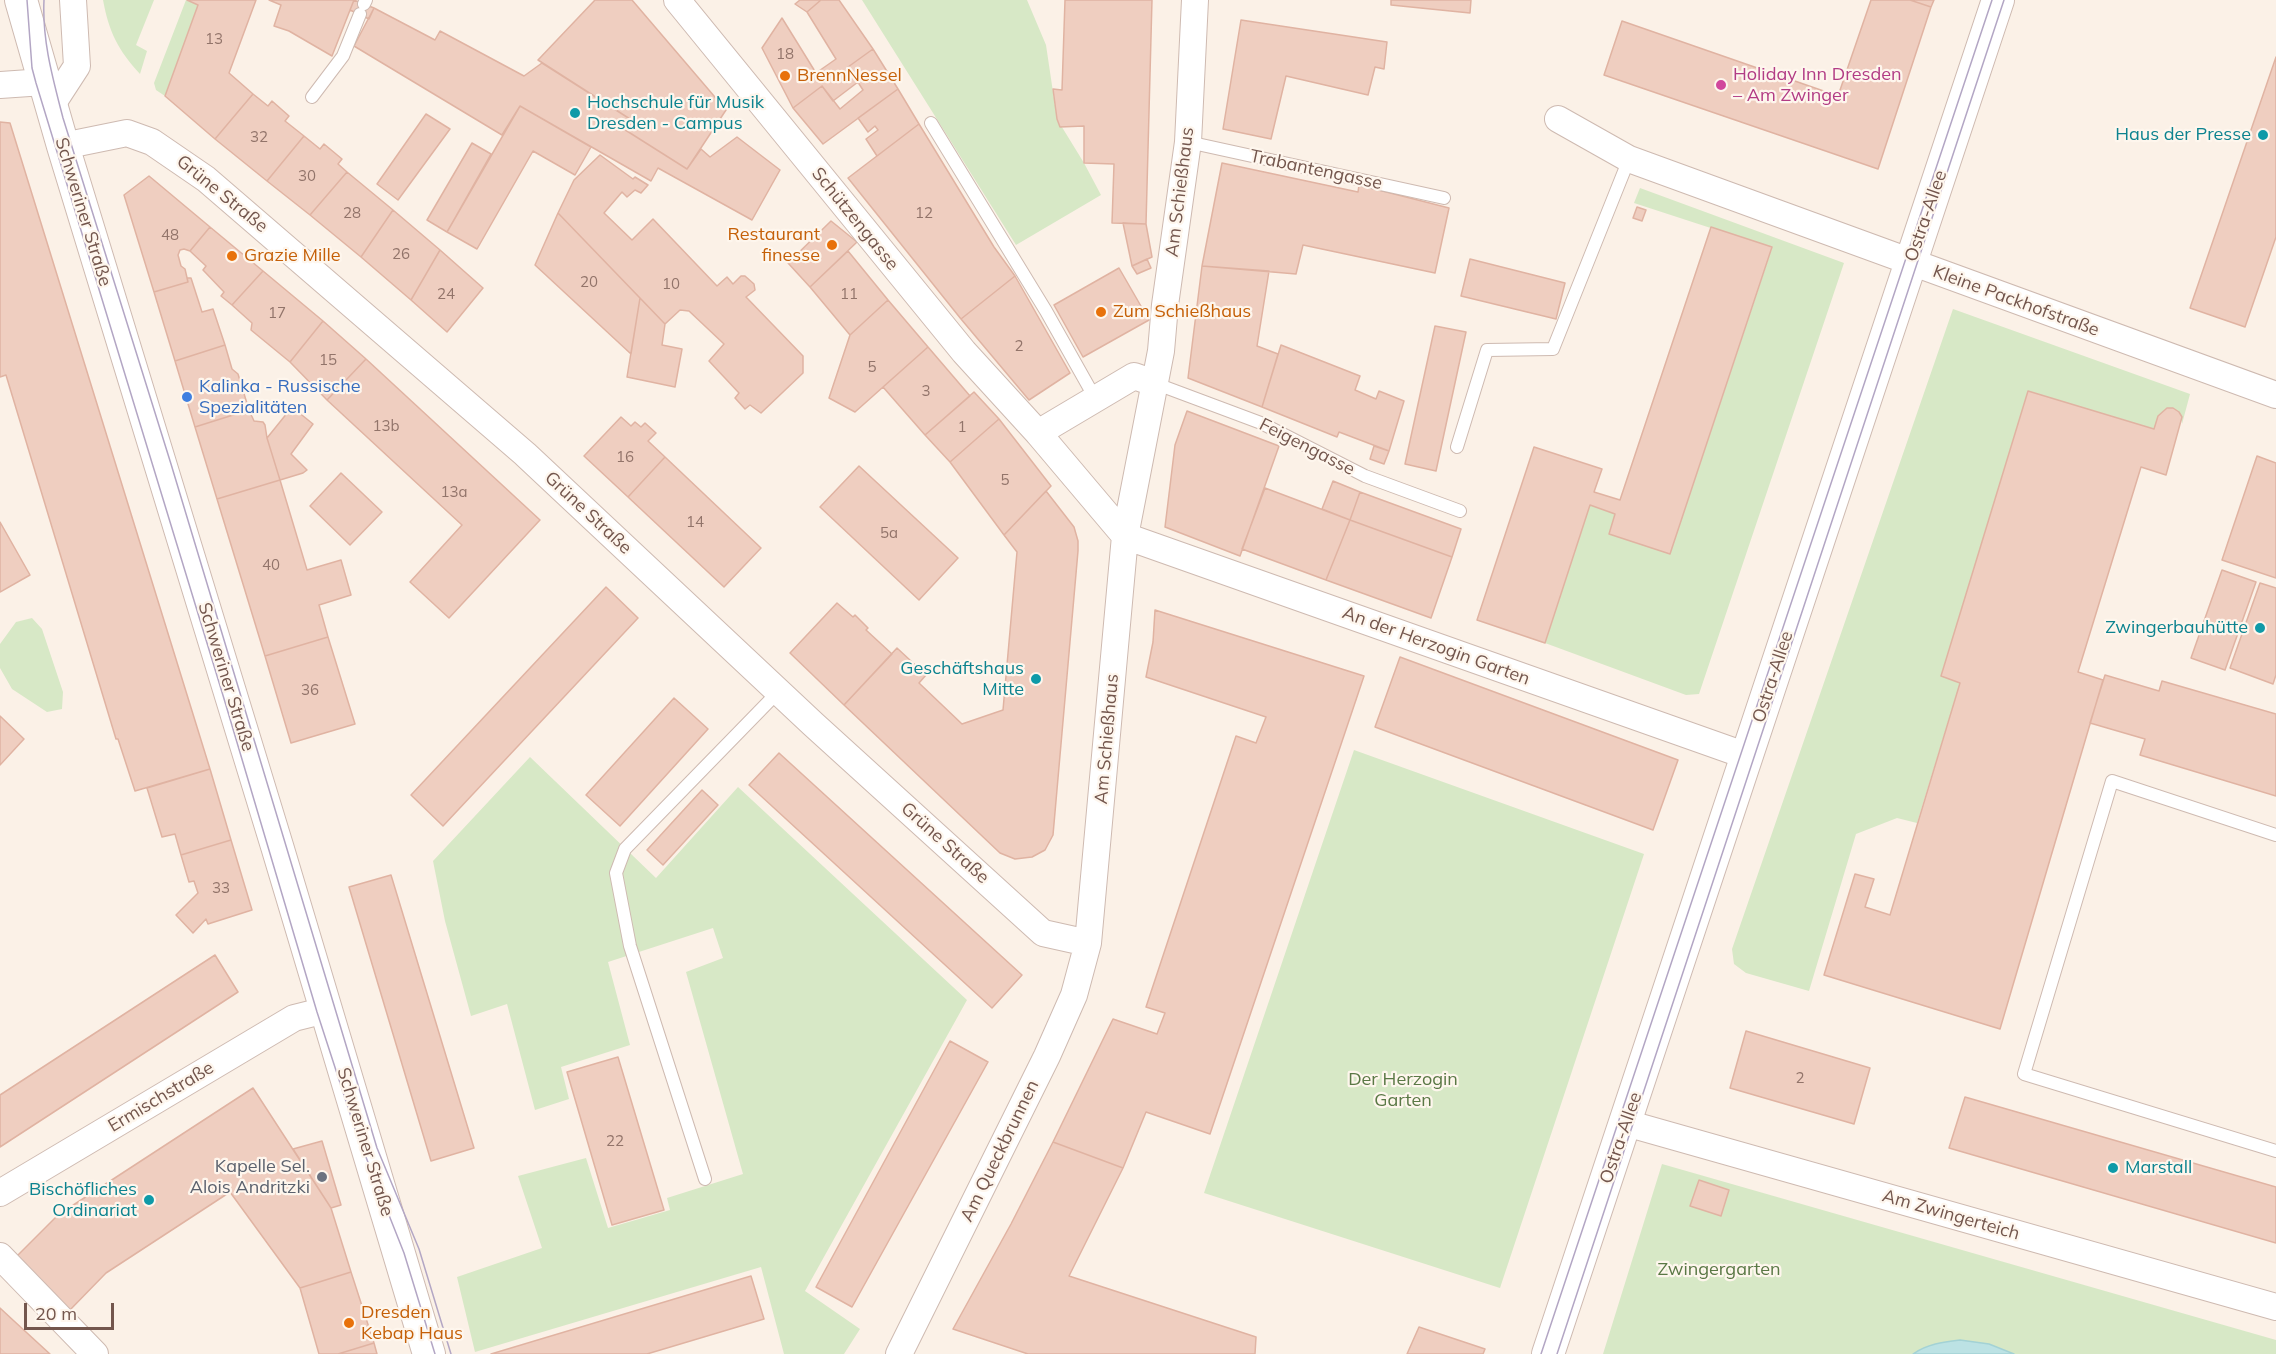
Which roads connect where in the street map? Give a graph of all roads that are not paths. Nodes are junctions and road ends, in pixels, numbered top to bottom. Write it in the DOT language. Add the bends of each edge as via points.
graph roads {
  1 [pos="21,0"];
  2 [pos="73,0"];
  3 [pos="677,0"];
  4 [pos="1195,0"];
  5 [pos="1998,0"];
  6 [pos="363,6"];
  7 [pos="0,85"];
  8 [pos="48,94"];
  9 [pos="312,97"];
  10 [pos="1558,119"];
  11 [pos="931,123"];
  12 [pos="1188,141"];
  13 [pos="63,146"];
  14 [pos="1629,159"];
  15 [pos="1444,198"];
  16 [pos="1911,262"];
  17 [pos="1154,383"];
  18 [pos="2276,395"];
  19 [pos="1095,398"];
  20 [pos="1038,433"];
  21 [pos="1457,447"];
  22 [pos="1460,511"];
  23 [pos="1125,536"];
  24 [pos="779,691"];
  25 [pos="1747,756"];
  26 [pos="2276,835"];
  27 [pos="1088,943"];
  28 [pos="326,1010"];
  29 [pos="1626,1123"];
  30 [pos="2276,1150"];
  31 [pos="705,1179"];
  32 [pos="0,1193"];
  33 [pos="0,1256"];
  34 [pos="2276,1307"];
  35 [pos="95,1354"];
  36 [pos="429,1354"];
  37 [pos="899,1354"];
  38 [pos="1548,1354"];
  1 -- 8 [label="street, Schweriner Straße"];
  2 -- 8 [label="street" via="77,66"];
  3 -- 20 [label="street, Schützengasse" via="963,352"];
  4 -- 12 [label="street, Am Schießhaus"];
  5 -- 16 [label="street, Ostra-Allee"];
  6 -- 9 [label="lane" via="343,56"];
  7 -- 8 [label="street"];
  8 -- 13 [label="street, Schweriner Straße"];
  10 -- 14 [label="street, Kleine Packhofstraße"];
  11 -- 19 [label="lane"];
  12 -- 15 [label="lane, Trabantengasse"];
  12 -- 17 [label="street, Am Schießhaus"];
  13 -- 24 [label="street, Grüne Straße" via="127,133 152,142 206,179 525,454"];
  13 -- 28 [label="street, Schweriner Straße"];
  14 -- 16 [label="street, Kleine Packhofstraße"];
  14 -- 21 [label="lane" via="1553,349 1487,350"];
  16 -- 18 [label="street, Kleine Packhofstraße"];
  16 -- 25 [label="street, Ostra-Allee"];
  17 -- 19 [label="street" via="1134,376"];
  17 -- 22 [label="lane, Feigengasse" via="1261,423 1365,477"];
  17 -- 23 [label="street, Am Schießhaus"];
  19 -- 20 [label="street"];
  20 -- 23 [label="street"];
  23 -- 25 [label="street, An der Herzogin Garten"];
  23 -- 27 [label="street, Am Schießhaus"];
  24 -- 27 [label="street, Grüne Straße" via="1043,933"];
  24 -- 31 [label="lane" via="625,849 616,873 630,946"];
  25 -- 29 [label="street, Ostra-Allee"];
  26 -- 30 [label="lane" via="2112,781 2024,1074"];
  27 -- 37 [label="street, Am Queckbrunnen" via="1074,995 1047,1056"];
  28 -- 32 [label="street, Ermischstraße" via="294,1018"];
  28 -- 36 [label="street, Schweriner Straße"];
  29 -- 34 [label="street, Am Zwingerteich"];
  29 -- 38 [label="street, Ostra-Allee"];
  33 -- 35 [label="street"];
}
